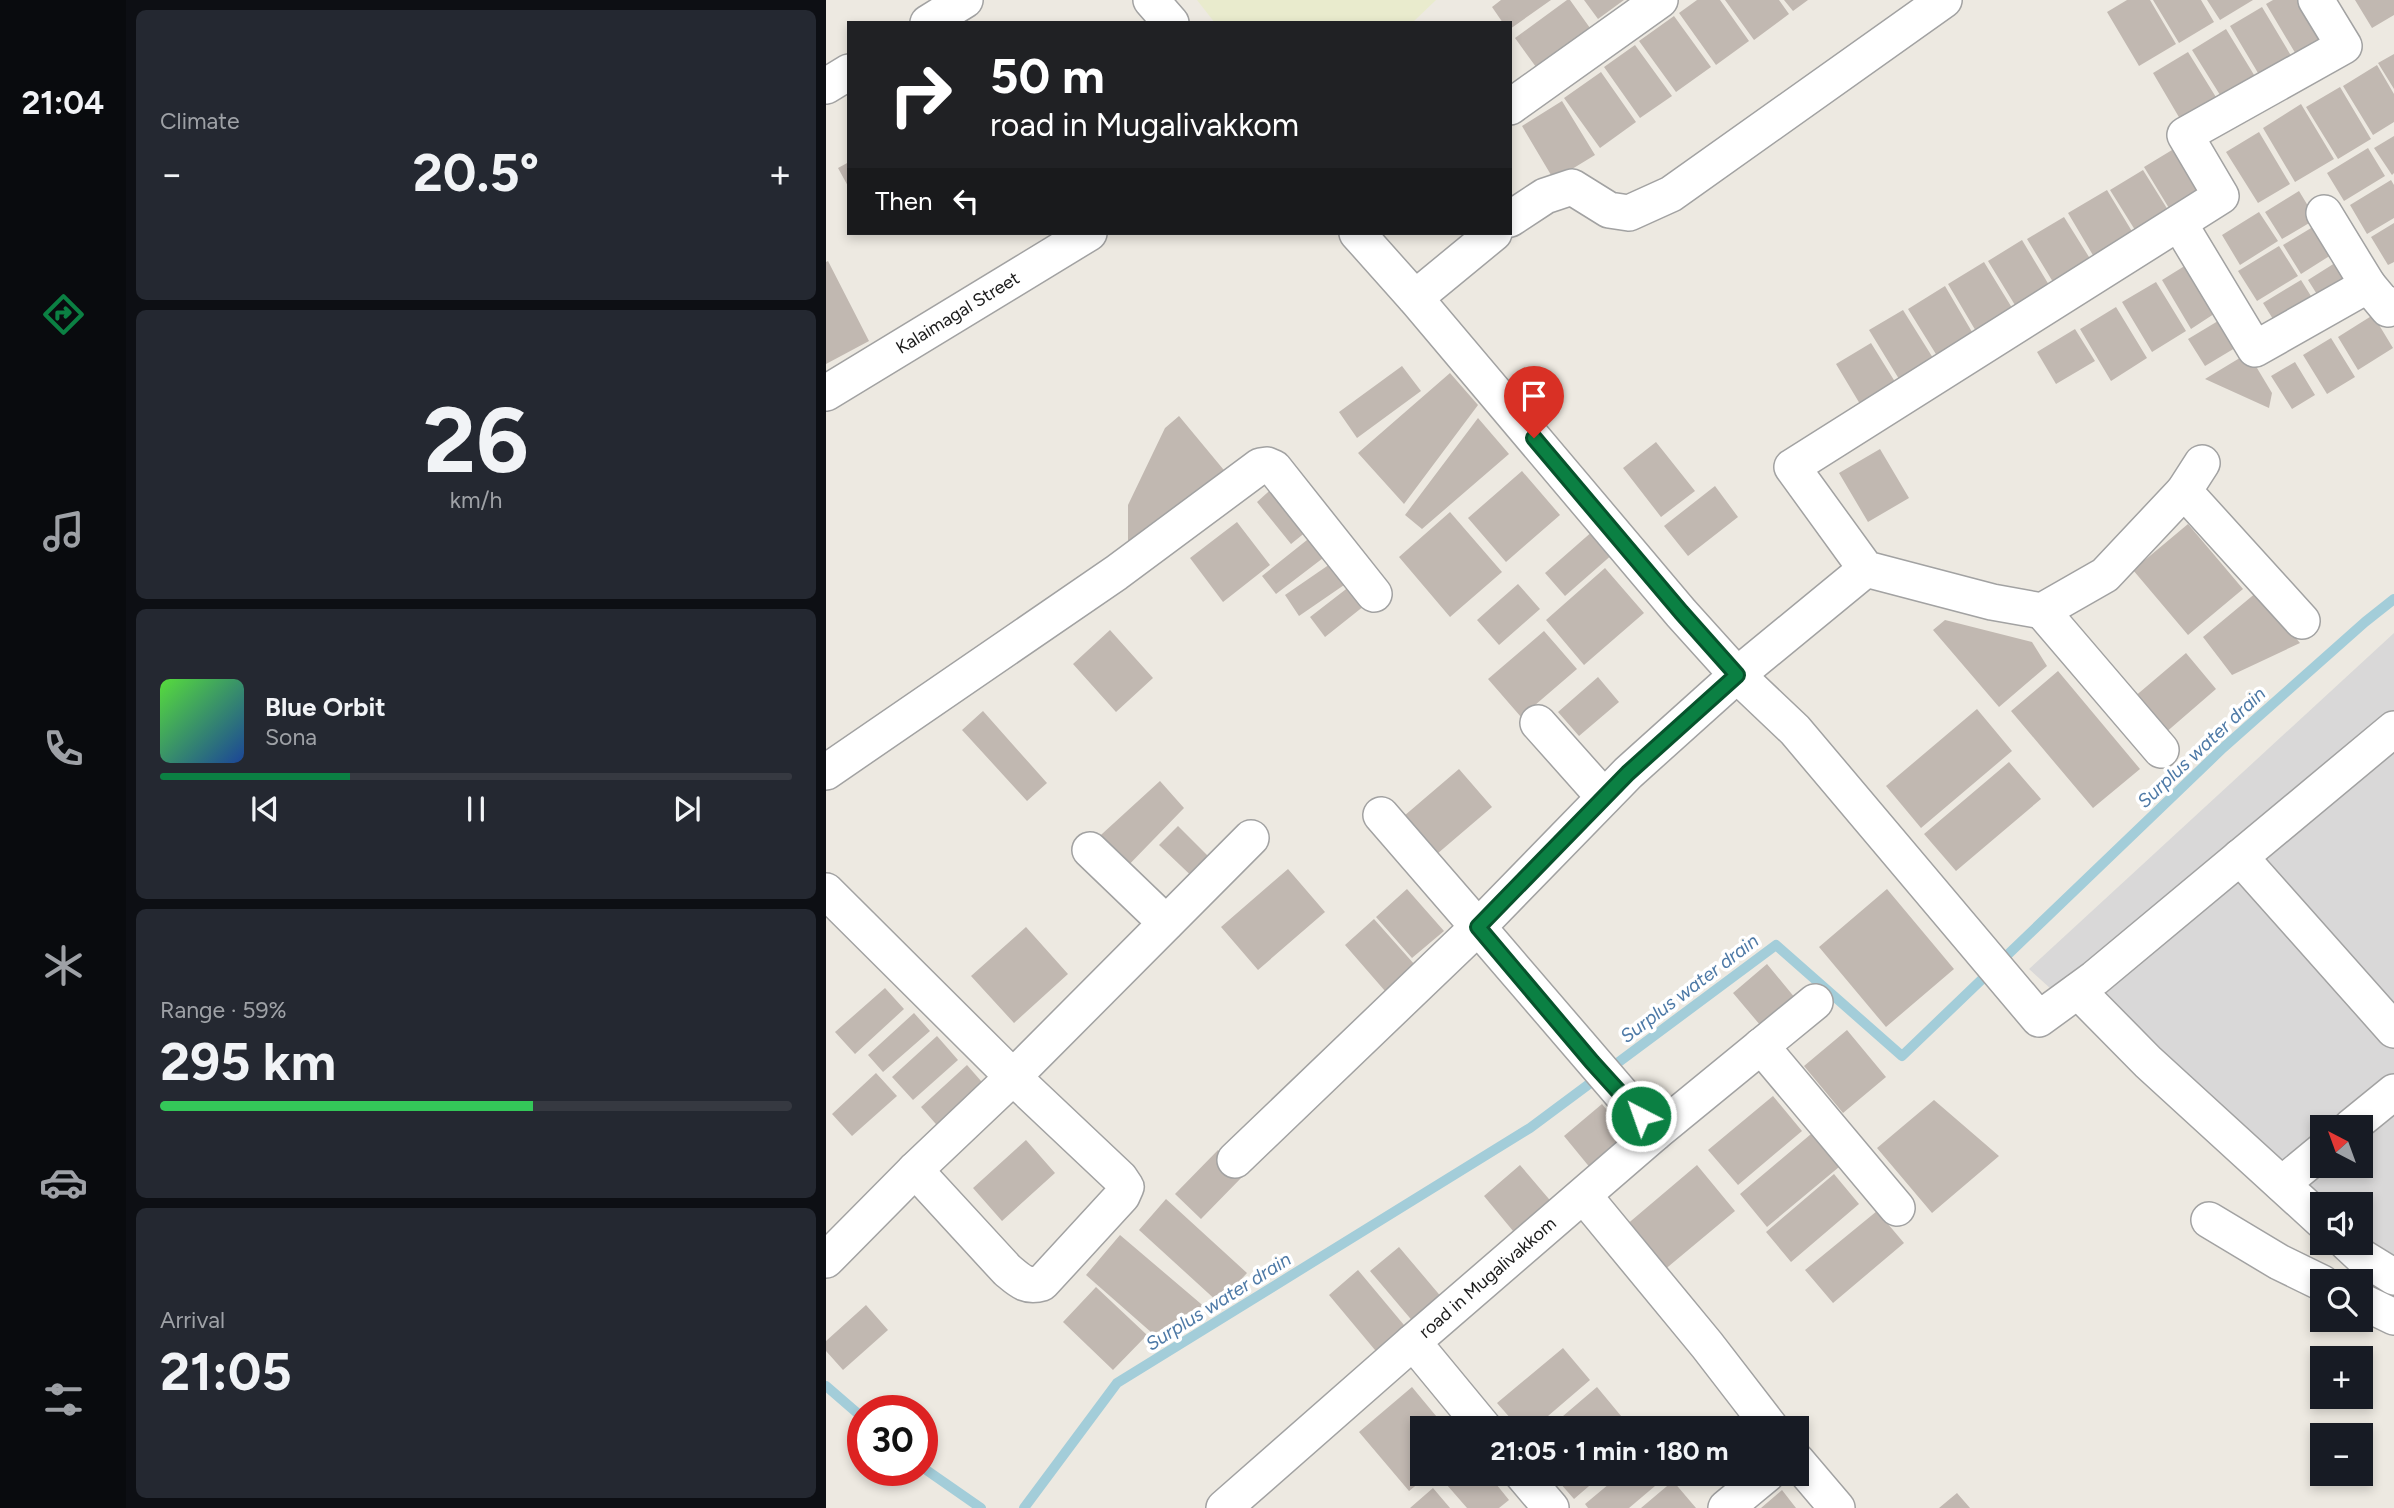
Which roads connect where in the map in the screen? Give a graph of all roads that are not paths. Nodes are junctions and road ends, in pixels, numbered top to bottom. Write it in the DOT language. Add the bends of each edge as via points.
graph roads {
  1 [pos="965,0"];
  2 [pos="1152,0"];
  3 [pos="1660,0"];
  4 [pos="1944,0"];
  5 [pos="2316,0"];
  6 [pos="931,21"];
  7 [pos="1169,21"];
  8 [pos="847,73"];
  9 [pos="826,86"];
  10 [pos="1512,106"];
  11 [pos="2323,213"];
  12 [pos="1512,218"];
  13 [pos="2179,223"];
  14 [pos="1086,235"];
  15 [pos="1359,235"];
  16 [pos="1492,235"];
  17 [pos="2381,295"];
  18 [pos="1415,298"];
  19 [pos="826,393"];
  20 [pos="1866,569"];
  21 [pos="1374,594"];
  22 [pos="2042,611"];
  23 [pos="2302,621"];
  24 [pos="1737,675"];
  25 [pos="1538,723"];
  26 [pos="2394,729"];
  27 [pos="2161,750"];
  28 [pos="826,772"];
  29 [pos="1604,797"];
  30 [pos="1381,815"];
  31 [pos="1251,838"];
  32 [pos="1090,850"];
  33 [pos="2241,857"];
  34 [pos="826,891"];
  35 [pos="1166,923"];
  36 [pos="1478,927"];
  37 [pos="2078,991"];
  38 [pos="1815,1002"];
  39 [pos="2394,1030"];
  40 [pos="1761,1046"];
  41 [pos="1013,1077"];
  42 [pos="2394,1092"];
  43 [pos="2366,1115"];
  44 [pos="1655,1133"];
  45 [pos="1235,1160"];
  46 [pos="2310,1161"];
  47 [pos="915,1170"];
  48 [pos="2282,1184"];
  49 [pos="1584,1196"];
  50 [pos="1896,1208"];
  51 [pos="2310,1210"];
  52 [pos="2208,1220"];
  53 [pos="2360,1255"];
  54 [pos="826,1260"];
  55 [pos="2310,1277"];
  56 [pos="2394,1277"];
  57 [pos="2373,1307"];
  58 [pos="2394,1317"];
  59 [pos="1413,1342"];
  60 [pos="1474,1416"];
  61 [pos="1762,1416"];
  62 [pos="1809,1475"];
  63 [pos="1753,1486"];
  64 [pos="1224,1508"];
  65 [pos="1726,1508"];
  66 [pos="1837,1508"];
  1 -- 6 [label="street"];
  2 -- 7 [label="street"];
  3 -- 10 [label="street"];
  4 -- 12 [label="street" via="1671,194 1629,213 1609,209 1572,187 1545,196"];
  5 -- 13 [label="street" via="2344,46 2185,135 2221,196"];
  8 -- 9 [label="street"];
  11 -- 17 [label="street"];
  13 -- 17 [label="street" via="2255,349"];
  13 -- 20 [label="street" via="1792,467"];
  14 -- 19 [label="street, Kalaimagal Street"];
  15 -- 18 [label="street"];
  16 -- 18 [label="street"];
  18 -- 24 [label="street"];
  20 -- 22 [label="street"];
  20 -- 24 [label="street"];
  21 -- 28 [label="street" via="1274,468 1260,466 1116,573"];
  22 -- 23 [label="street" via="2105,575 2193,477"];
  22 -- 27 [label="street"];
  24 -- 29 [label="street"];
  24 -- 37 [label="street" via="1795,730 2039,1019"];
  25 -- 29 [label="street"];
  26 -- 33 [label="street"];
  29 -- 36 [label="street"];
  30 -- 36 [label="street"];
  31 -- 35 [label="street"];
  32 -- 35 [label="street"];
  33 -- 37 [label="street"];
  33 -- 39 [label="street"];
  34 -- 41 [label="street"];
  35 -- 41 [label="street"];
  36 -- 44 [label="street"];
  36 -- 45 [label="street"];
  37 -- 48 [label="street"];
  38 -- 40 [label="street, road in Mugalivakkom"];
  40 -- 44 [label="street, road in Mugalivakkom"];
  40 -- 50 [label="street"];
  41 -- 47 [label="street"];
  41 -- 47 [label="street" via="1126,1187 1042,1283 1021,1283"];
  42 -- 43 [label="street"];
  44 -- 49 [label="street, road in Mugalivakkom"];
  46 -- 48 [label="street"];
  47 -- 54 [label="street"];
  48 -- 51 [label="street"];
  49 -- 59 [label="street, road in Mugalivakkom"];
  49 -- 61 [label="street"];
  52 -- 55 [label="street"];
  53 -- 56 [label="street"];
  57 -- 58 [label="street"];
  59 -- 60 [label="street, road in Mugalivakkom"];
  59 -- 64 [label="street"];
  62 -- 66 [label="street"];
  63 -- 65 [label="street"];
}
